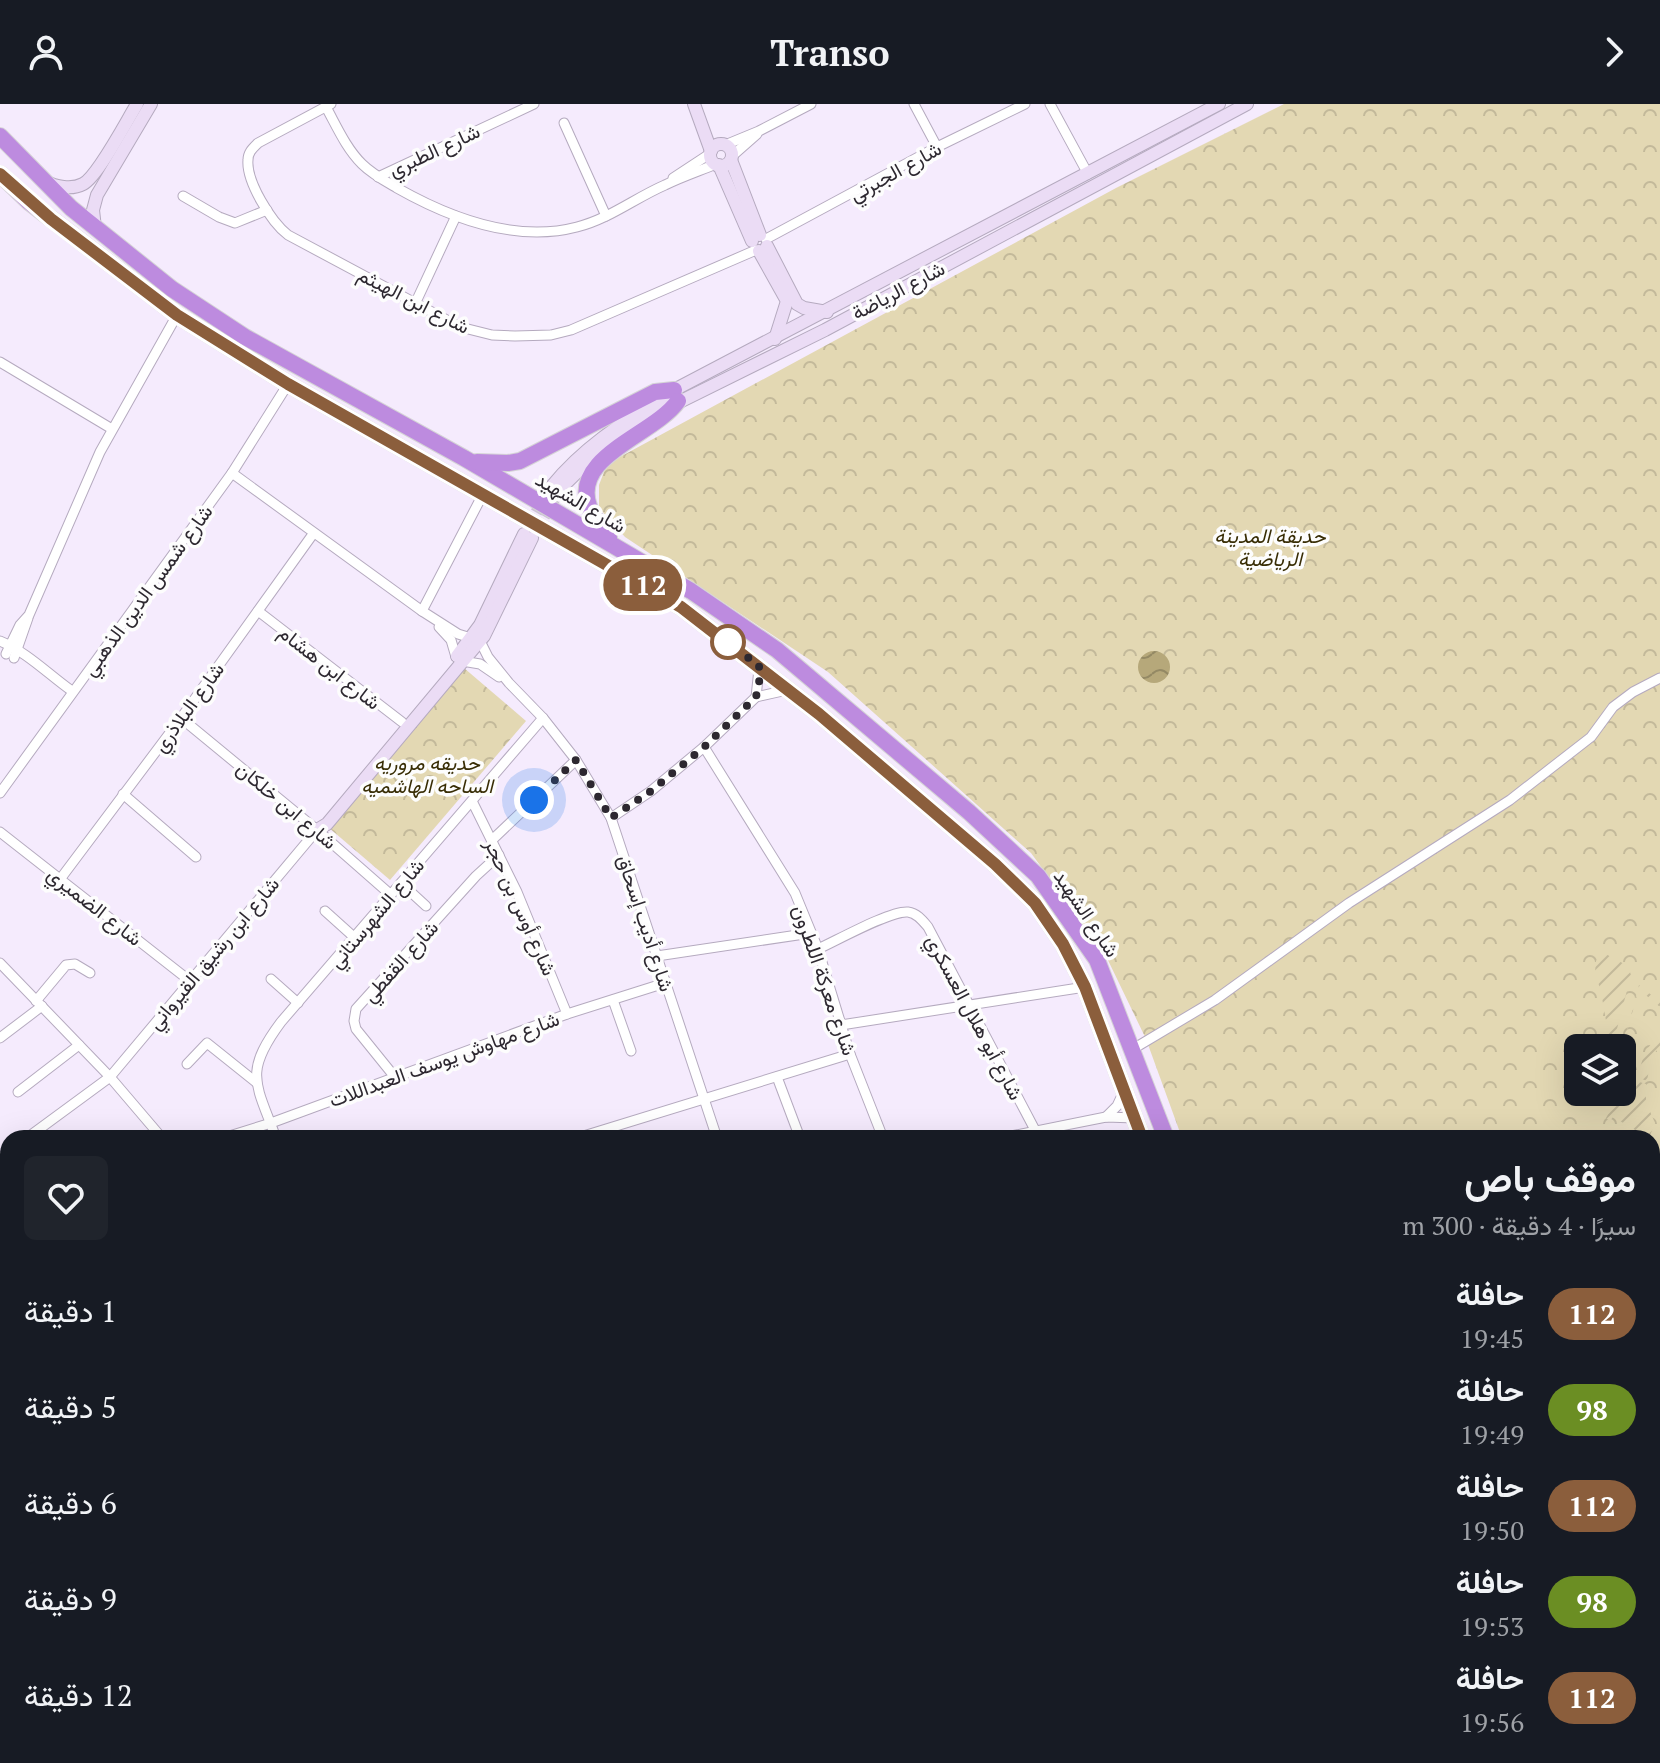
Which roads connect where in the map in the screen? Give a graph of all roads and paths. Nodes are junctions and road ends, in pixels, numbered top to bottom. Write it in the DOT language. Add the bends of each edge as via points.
graph roads {
  1 [pos="137,104"];
  2 [pos="151,104"];
  3 [pos="534,104"];
  4 [pos="695,104"];
  5 [pos="811,104"];
  6 [pos="914,104"];
  7 [pos="1025,104"];
  8 [pos="1050,104"];
  9 [pos="1219,104"];
  10 [pos="1247,104"];
  11 [pos="329,106"];
  12 [pos="564,123"];
  13 [pos="0,136"];
  14 [pos="937,147"];
  15 [pos="721,155"];
  16 [pos="0,174"];
  17 [pos="1088,174"];
  18 [pos="378,177"];
  19 [pos="42,179"];
  20 [pos="85,184"];
  21 [pos="97,195"];
  22 [pos="183,196"];
  23 [pos="267,210"];
  24 [pos="456,216"];
  25 [pos="606,216"];
  26 [pos="95,228"];
  27 [pos="759,244"];
  28 [pos="903,280"];
  29 [pos="415,304"];
  30 [pos="827,312"];
  31 [pos="177,315"];
  32 [pos="775,339"];
  33 [pos="0,362"];
  34 [pos="288,384"];
  35 [pos="676,396"];
  36 [pos="112,429"];
  37 [pos="464,458"];
  38 [pos="232,473"];
  39 [pos="556,488"];
  40 [pos="483,494"];
  41 [pos="313,534"];
  42 [pos="528,536"];
  43 [pos="615,545"];
  44 [pos="258,611"];
  45 [pos="422,611"];
  46 [pos="475,639"];
  47 [pos="8,650"];
  48 [pos="459,659"];
  49 [pos="759,666"];
  50 [pos="1660,678"];
  51 [pos="509,683"];
  52 [pos="790,690"];
  53 [pos="72,691"];
  54 [pos="756,697"];
  55 [pos="181,718"];
  56 [pos="543,718"];
  57 [pos="402,722"];
  58 [pos="704,747"];
  59 [pos="576,760"];
  60 [pos="0,793"];
  61 [pos="123,794"];
  62 [pos="472,801"];
  63 [pos="611,818"];
  64 [pos="317,830"];
  65 [pos="0,832"];
  66 [pos="492,840"];
  67 [pos="499,855"];
  68 [pos="196,857"];
  69 [pos="61,878"];
  70 [pos="401,883"];
  71 [pos="391,895"];
  72 [pos="426,906"];
  73 [pos="325,911"];
  74 [pos="811,933"];
  75 [pos="355,938"];
  76 [pos="818,949"];
  77 [pos="657,956"];
  78 [pos="0,963"];
  79 [pos="90,973"];
  80 [pos="271,979"];
  81 [pos="190,981"];
  82 [pos="665,983"];
  83 [pos="1085,987"];
  84 [pos="613,1000"];
  85 [pos="298,1003"];
  86 [pos="39,1004"];
  87 [pos="971,1006"];
  88 [pos="567,1014"];
  89 [pos="841,1025"];
  90 [pos="0,1038"];
  91 [pos="79,1045"];
  92 [pos="1133,1049"];
  93 [pos="631,1051"];
  94 [pos="850,1054"];
  95 [pos="187,1064"];
  96 [pos="394,1076"];
  97 [pos="110,1077"];
  98 [pos="777,1077"];
  99 [pos="257,1083"];
  100 [pos="1124,1090"];
  101 [pos="18,1092"];
  102 [pos="703,1099"];
  103 [pos="1106,1117"];
  104 [pos="1135,1118"];
  105 [pos="1160,1121"];
  106 [pos="271,1123"];
  107 [pos="38,1130"];
  108 [pos="155,1130"];
  109 [pos="249,1130"];
  110 [pos="273,1130"];
  111 [pos="603,1130"];
  112 [pos="714,1130"];
  113 [pos="797,1130"];
  114 [pos="880,1130"];
  115 [pos="1035,1130"];
  116 [pos="1139,1130"];
  117 [pos="1163,1130"];
  118 [pos="1167,1130"];
  1 -- 20 [label="main road"];
  2 -- 21 [label="main road"];
  3 -- 18 [label="street, شارع الطبري"];
  4 -- 15 [label="main road"];
  5 -- 15 [label="street"];
  6 -- 14 [label="street"];
  7 -- 14 [label="street, شارع الجبرتي"];
  8 -- 17 [label="street"];
  9 -- 17 [label="main road, شارع الرياضة"];
  10 -- 28 [label="main road, شارع الرياضة"];
  11 -- 18 [label="street" via="352,152"];
  11 -- 23 [label="street, شارع ابن الهيثم" via="250,151 248,166"];
  12 -- 25 [label="street"];
  13 -- 19 [label="highway, شارع الشهيد"];
  14 -- 27 [label="street, شارع الجبرتي"];
  15 -- 25 [label="street"];
  15 -- 27 [label="main road"];
  16 -- 31 [label="highway, شارع الشهيد"];
  17 -- 28 [label="main road, شارع الرياضة"];
  18 -- 24 [label="street"];
  19 -- 20 [label="main road" via="57,186"];
  19 -- 26 [label="highway, شارع الشهيد"];
  20 -- 21 [label="main road" via="88,194"];
  21 -- 26 [label="main road"];
  22 -- 23 [label="street" via="235,223"];
  23 -- 29 [label="street, شارع ابن الهيثم" via="288,235"];
  24 -- 25 [label="street" via="533,232 580,226"];
  24 -- 29 [label="street"];
  26 -- 37 [label="highway, شارع الشهيد" via="172,289 245,337"];
  27 -- 29 [label="street, شارع ابن الهيثم" via="604,317 551,335 474,332"];
  27 -- 30 [label="main road" via="797,304"];
  27 -- 32 [label="main road" via="787,301"];
  28 -- 30 [label="main road, شارع الرياضة"];
  28 -- 35 [label="main road, شارع الرياضة" via="825,330"];
  30 -- 32 [label="main road, شارع الرياضة"];
  31 -- 34 [label="highway, شارع الشهيد"];
  31 -- 36 [label="street"];
  32 -- 35 [label="main road, شارع الرياضة"];
  33 -- 36 [label="street"];
  34 -- 38 [label="street, شارع شمس الدين الذهبي"];
  34 -- 40 [label="highway, شارع الشهيد"];
  35 -- 37 [label="highway" via="655,392 520,461 491,464"];
  35 -- 39 [label="main road, شارع الرياضة" via="599,438 567,468"];
  35 -- 43 [label="highway" via="668,415 601,460 591,473 588,506"];
  36 -- 47 [label="street" via="29,615"];
  37 -- 43 [label="highway, شارع الشهيد"];
  38 -- 41 [label="street, شارع أديب إسحاق"];
  38 -- 53 [label="street, شارع شمس الدين الذهبي"];
  40 -- 45 [label="street"];
  40 -- 49 [label="highway, شارع الشهيد" via="681,607"];
  41 -- 44 [label="street, شارع البلاذري"];
  41 -- 45 [label="street, شارع أديب إسحاق"];
  42 -- 46 [label="main road"];
  43 -- 92 [label="highway, شارع الشهيد" via="777,650 1020,858 1097,960"];
  44 -- 55 [label="street, شارع البلاذري"];
  44 -- 57 [label="street, شارع ابن هشام"];
  45 -- 46 [label="street, شارع أديب إسحاق"];
  45 -- 48 [label="street, شارع أديب إسحاق" via="451,640"];
  46 -- 48 [label="main road"];
  46 -- 51 [label="street, شارع أديب إسحاق"];
  47 -- 53 [label="street"];
  48 -- 51 [label="street, شارع أديب إسحاق" via="480,664"];
  48 -- 57 [label="main road, شارع ابن رشيق القيرواني"];
  48 -- 64 [label="main road, شارع ابن رشيق القيرواني"];
  49 -- 52 [label="highway, شارع الشهيد"];
  49 -- 54 [label="street"];
  50 -- 92 [label="street" via="1613,707 1591,737 1510,800 1349,903 1215,1000"];
  51 -- 56 [label="street, شارع أديب إسحاق"];
  52 -- 54 [label="street"];
  52 -- 83 [label="highway, شارع الشهيد" via="1035,903"];
  53 -- 60 [label="street, شارع شمس الدين الذهبي"];
  54 -- 58 [label="street"];
  55 -- 61 [label="street, شارع البلاذري"];
  55 -- 64 [label="street, شارع ابن خلكان"];
  56 -- 59 [label="street, شارع أديب إسحاق"];
  56 -- 62 [label="street, شارع الشهرستاني"];
  57 -- 64 [label="main road, شارع ابن رشيق القيرواني"];
  58 -- 63 [label="street"];
  58 -- 74 [label="street, شارع معركة اللطرون" via="787,877"];
  59 -- 63 [label="street, شارع أديب إسحاق"];
  59 -- 66 [label="street"];
  61 -- 68 [label="street"];
  61 -- 69 [label="street, شارع البلاذري"];
  62 -- 66 [label="street, شارع أوس بن حجر"];
  62 -- 70 [label="street, شارع الشهرستاني"];
  63 -- 77 [label="street, شارع أديب إسحاق"];
  64 -- 71 [label="street, شارع ابن خلكان"];
  64 -- 81 [label="street, شارع ابن رشيق القيرواني"];
  65 -- 69 [label="street, شارع الضميري"];
  66 -- 67 [label="street, شارع أوس بن حجر"];
  67 -- 88 [label="street, شارع أوس بن حجر"];
  67 -- 96 [label="street, شارع القفطي" via="356,1009 356,1029"];
  69 -- 81 [label="street, شارع الضميري"];
  70 -- 71 [label="street, شارع الشهرستاني"];
  70 -- 72 [label="street"];
  71 -- 75 [label="street, شارع الشهرستاني"];
  73 -- 75 [label="street"];
  74 -- 76 [label="street, شارع معركة اللطرون"];
  74 -- 77 [label="street"];
  75 -- 85 [label="street, شارع الشهرستاني"];
  76 -- 87 [label="street, شارع أبو هلال العسكري" via="893,915 913,914 928,927"];
  76 -- 89 [label="street, شارع معركة اللطرون"];
  77 -- 82 [label="street, شارع أديب إسحاق"];
  78 -- 86 [label="street"];
  79 -- 86 [label="street" via="66,965"];
  80 -- 85 [label="street"];
  81 -- 97 [label="street, شارع ابن رشيق القيرواني"];
  82 -- 84 [label="street, شارع مهاوش يوسف العبداللات"];
  82 -- 102 [label="street, شارع أديب إسحاق"];
  83 -- 87 [label="street"];
  83 -- 100 [label="highway, شارع الشهيد"];
  84 -- 88 [label="street, شارع مهاوش يوسف العبداللات"];
  84 -- 93 [label="street"];
  85 -- 99 [label="street, شارع الشهرستاني" via="262,1049"];
  86 -- 90 [label="street"];
  86 -- 91 [label="street"];
  87 -- 89 [label="street"];
  87 -- 115 [label="street, شارع أبو هلال العسكري"];
  88 -- 96 [label="street, شارع مهاوش يوسف العبداللات"];
  89 -- 94 [label="street, شارع معركة اللطرون"];
  91 -- 97 [label="street"];
  91 -- 101 [label="street"];
  92 -- 105 [label="highway, شارع الشهيد"];
  94 -- 98 [label="street"];
  94 -- 114 [label="street, شارع معركة اللطرون"];
  95 -- 99 [label="street" via="207,1043"];
  96 -- 106 [label="street, شارع مهاوش يوسف العبداللات"];
  97 -- 107 [label="street, شارع ابن رشيق القيرواني"];
  97 -- 108 [label="street"];
  98 -- 102 [label="street"];
  98 -- 113 [label="street"];
  99 -- 106 [label="street"];
  100 -- 103 [label="street"];
  100 -- 104 [label="highway, شارع الشهيد"];
  102 -- 111 [label="street"];
  102 -- 112 [label="street, شارع أديب إسحاق"];
  103 -- 104 [label="street"];
  103 -- 115 [label="street"];
  104 -- 116 [label="highway, شارع الشهيد"];
  105 -- 117 [label="highway, شارع الشهيد"];
  105 -- 118 [label="main road"];
  106 -- 109 [label="street, شارع مهاوش يوسف العبداللات"];
  106 -- 110 [label="street"];
}
